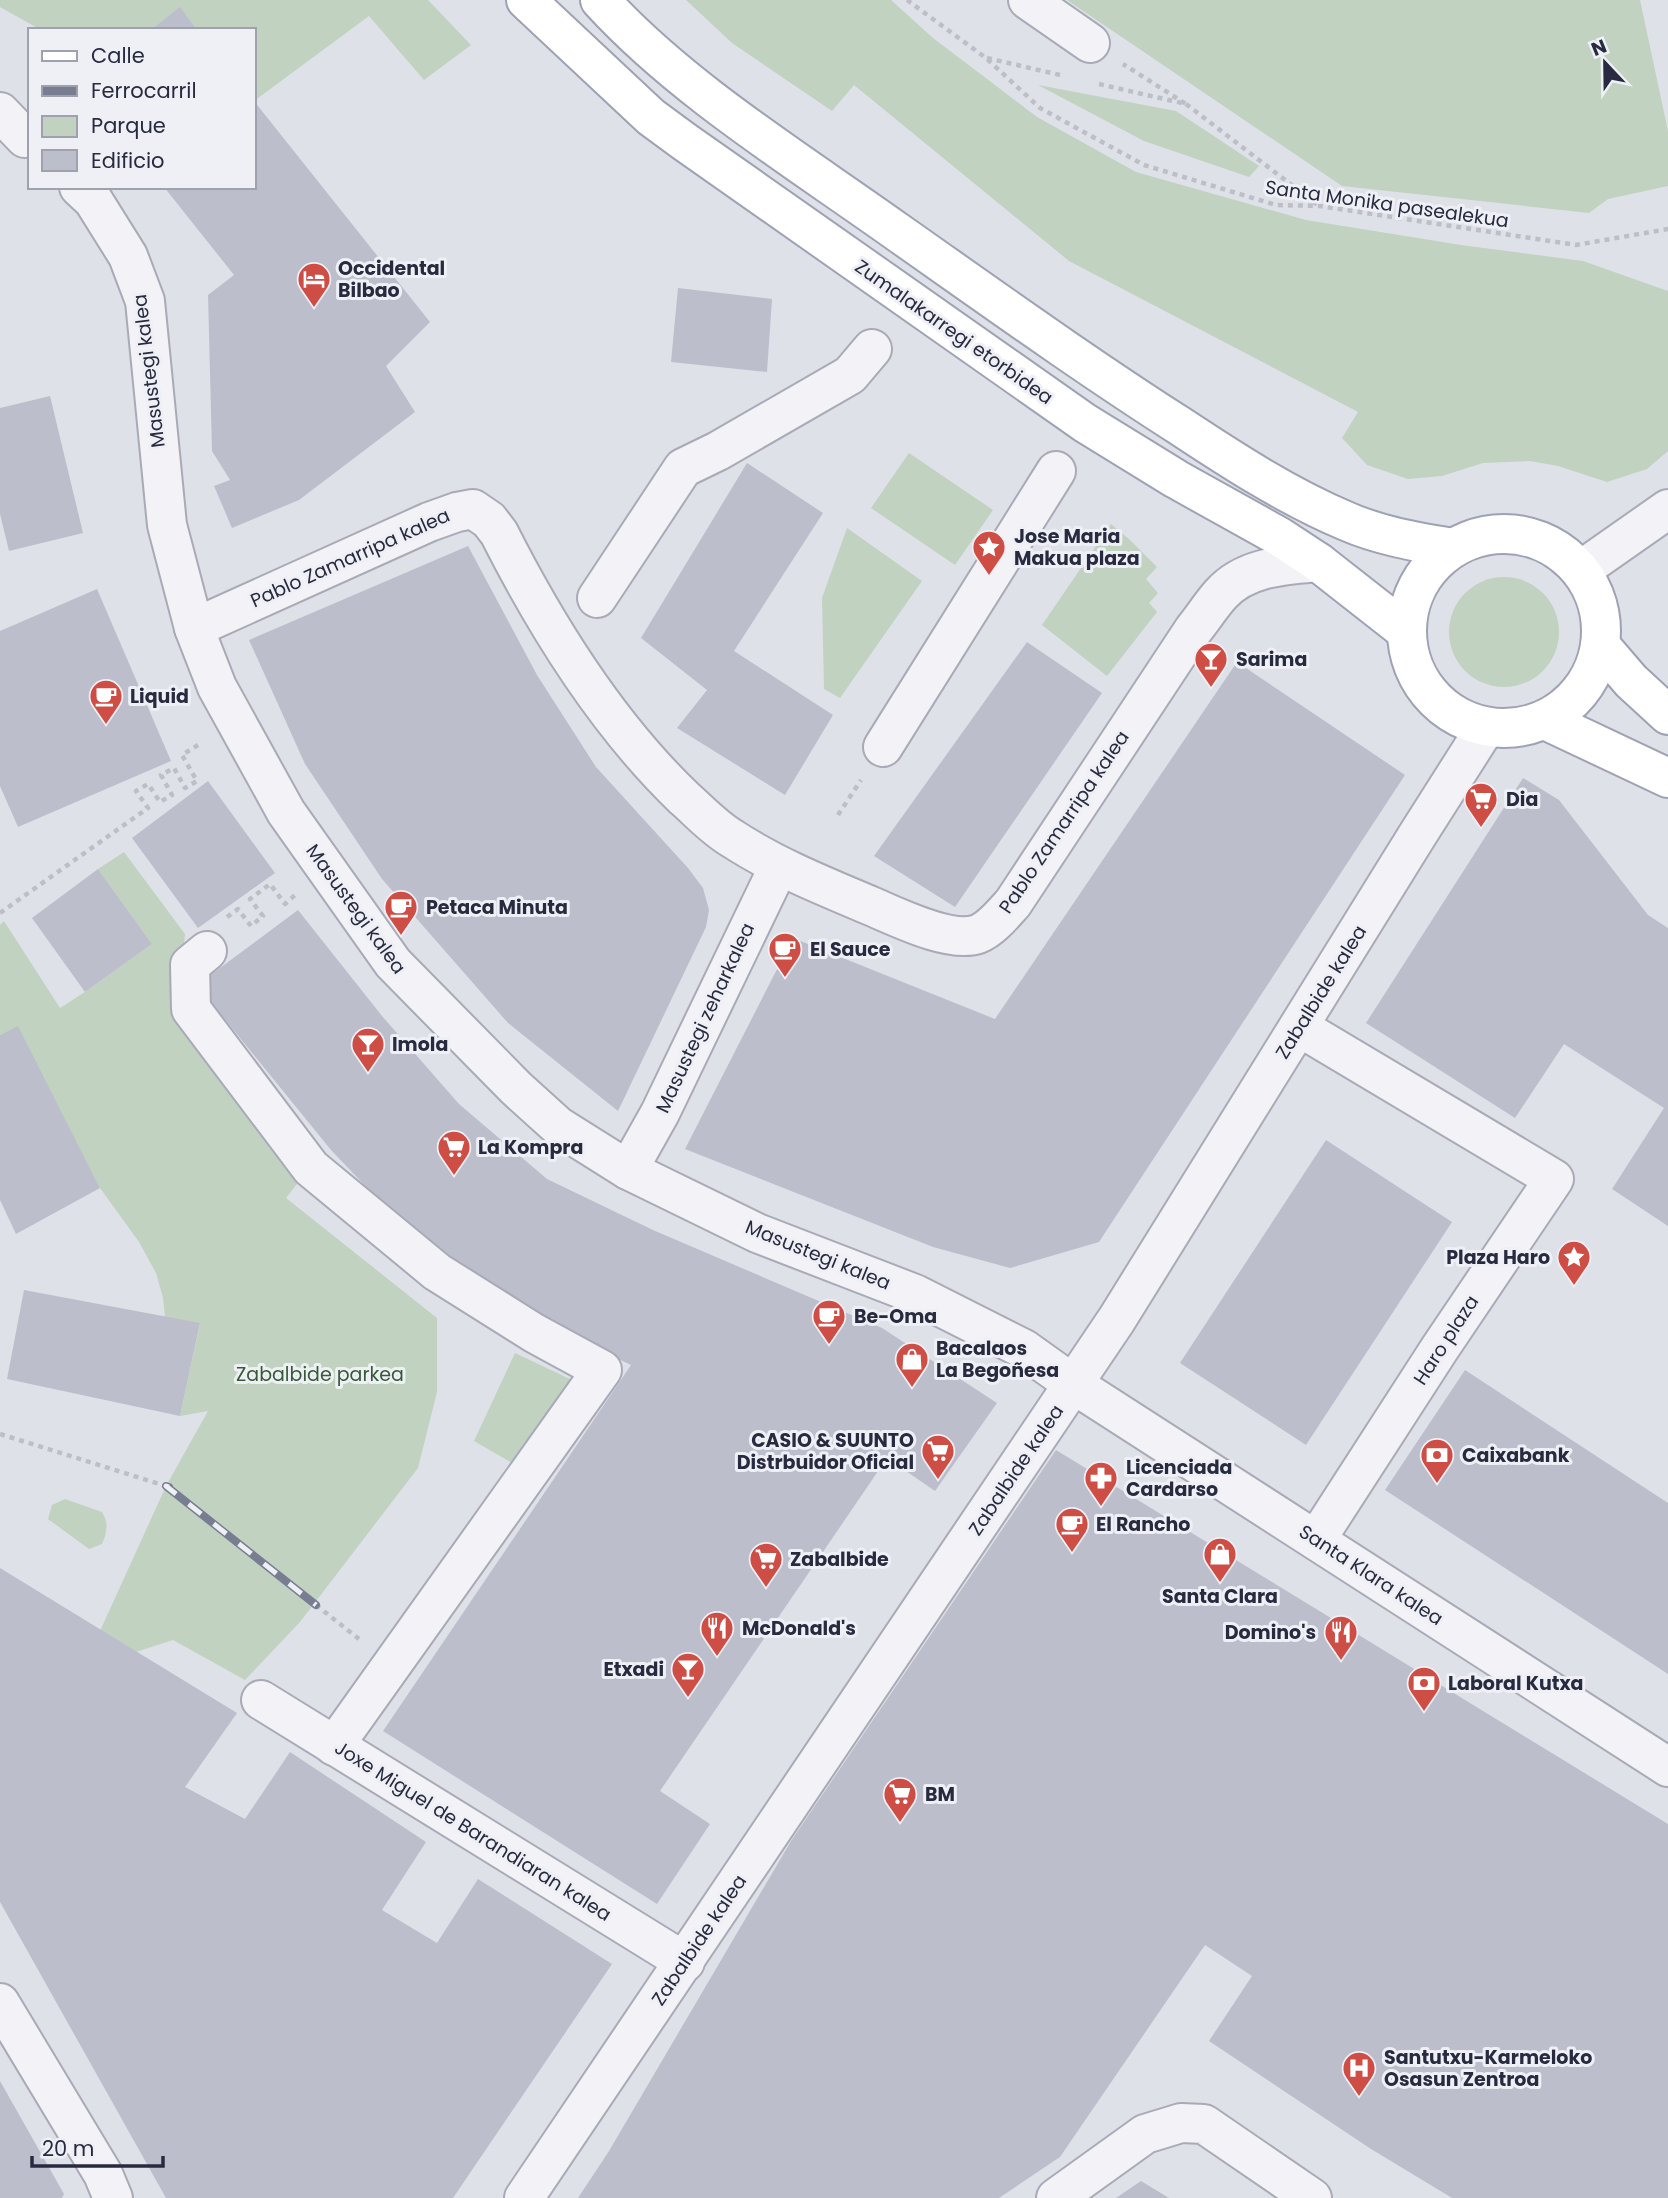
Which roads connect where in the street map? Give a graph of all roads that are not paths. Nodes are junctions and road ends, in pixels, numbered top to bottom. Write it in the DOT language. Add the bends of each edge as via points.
graph roads {
  1 [pos="526,0"];
  2 [pos="600,0"];
  3 [pos="1028,0"];
  4 [pos="1090,43"];
  5 [pos="81,189"];
  6 [pos="872,349"];
  7 [pos="1055,471"];
  8 [pos="1668,509"];
  9 [pos="1453,548"];
  10 [pos="1318,562"];
  11 [pos="1581,570"];
  12 [pos="597,598"];
  13 [pos="194,628"];
  14 [pos="1406,631"];
  15 [pos="1601,646"];
  16 [pos="1668,715"];
  17 [pos="1545,720"];
  18 [pos="1486,727"];
  19 [pos="883,747"];
  20 [pos="1668,778"];
  21 [pos="779,866"];
  22 [pos="206,951"];
  23 [pos="1299,1027"];
  24 [pos="628,1170"];
  25 [pos="1073,1384"];
  26 [pos="1316,1540"];
  27 [pos="261,1700"];
  28 [pos="334,1746"];
  29 [pos="1664,1757"];
  30 [pos="685,1962"];
  31 [pos="0,2003"];
  32 [pos="113,2198"];
  33 [pos="524,2198"];
  34 [pos="1056,2198"];
  35 [pos="1312,2198"];
  1 -- 10 [label="main road, Zumalakarregi etorbidea" via="651,117 876,278 1085,424"];
  2 -- 9 [label="main road" via="716,103 1112,383 1294,496 1347,522"];
  3 -- 4 [label="street"];
  5 -- 13 [label="street, Masustegi kalea" via="128,256 145,301 167,525"];
  6 -- 12 [label="street" via="850,375 683,468"];
  7 -- 19 [label="street"];
  8 -- 11 [label="street"];
  9 -- 11 [label="main road" via="1491,534 1531,537 1550,545"];
  9 -- 14 [label="main road" via="1419,583 1409,606"];
  10 -- 14 [label="main road, Zumalakarregi etorbidea"];
  10 -- 21 [label="street, Pablo Zamarripa kalea" via="1271,566 1223,592 1013,902 978,934 958,936 921,927"];
  11 -- 15 [label="main road" via="1601,619"];
  13 -- 21 [label="street, Pablo Zamarripa kalea" via="429,522 473,509 489,520 563,648 665,779 716,827"];
  13 -- 24 [label="street, Masustegi kalea" via="217,687 286,812 393,963 558,1126"];
  14 -- 18 [label="main road" via="1408,654 1429,694 1464,721"];
  15 -- 16 [label="main road"];
  15 -- 17 [label="main road" via="1582,690 1566,708"];
  17 -- 18 [label="main road" via="1516,729"];
  17 -- 20 [label="main road"];
  18 -- 23 [label="street, Zabalbide kalea"];
  21 -- 24 [label="street, Masustegi zeharkalea"];
  22 -- 28 [label="street" via="190,965 191,1009 311,1168 436,1272 534,1334 602,1370"];
  23 -- 25 [label="street, Zabalbide kalea"];
  23 -- 26 [label="street, Haro plaza" via="1553,1179"];
  24 -- 25 [label="street, Masustegi kalea" via="757,1233 915,1294 1024,1349"];
  25 -- 26 [label="street, Santa Klara kalea"];
  25 -- 30 [label="street, Zabalbide kalea"];
  26 -- 29 [label="street, Santa Klara kalea"];
  27 -- 28 [label="street, Joxe Miguel de Barandiaran kalea"];
  28 -- 30 [label="street, Joxe Miguel de Barandiaran kalea"];
  30 -- 33 [label="street, Zabalbide kalea"];
  31 -- 32 [label="street"];
  34 -- 35 [label="street" via="1145,2134 1181,2123 1205,2124"];
}
